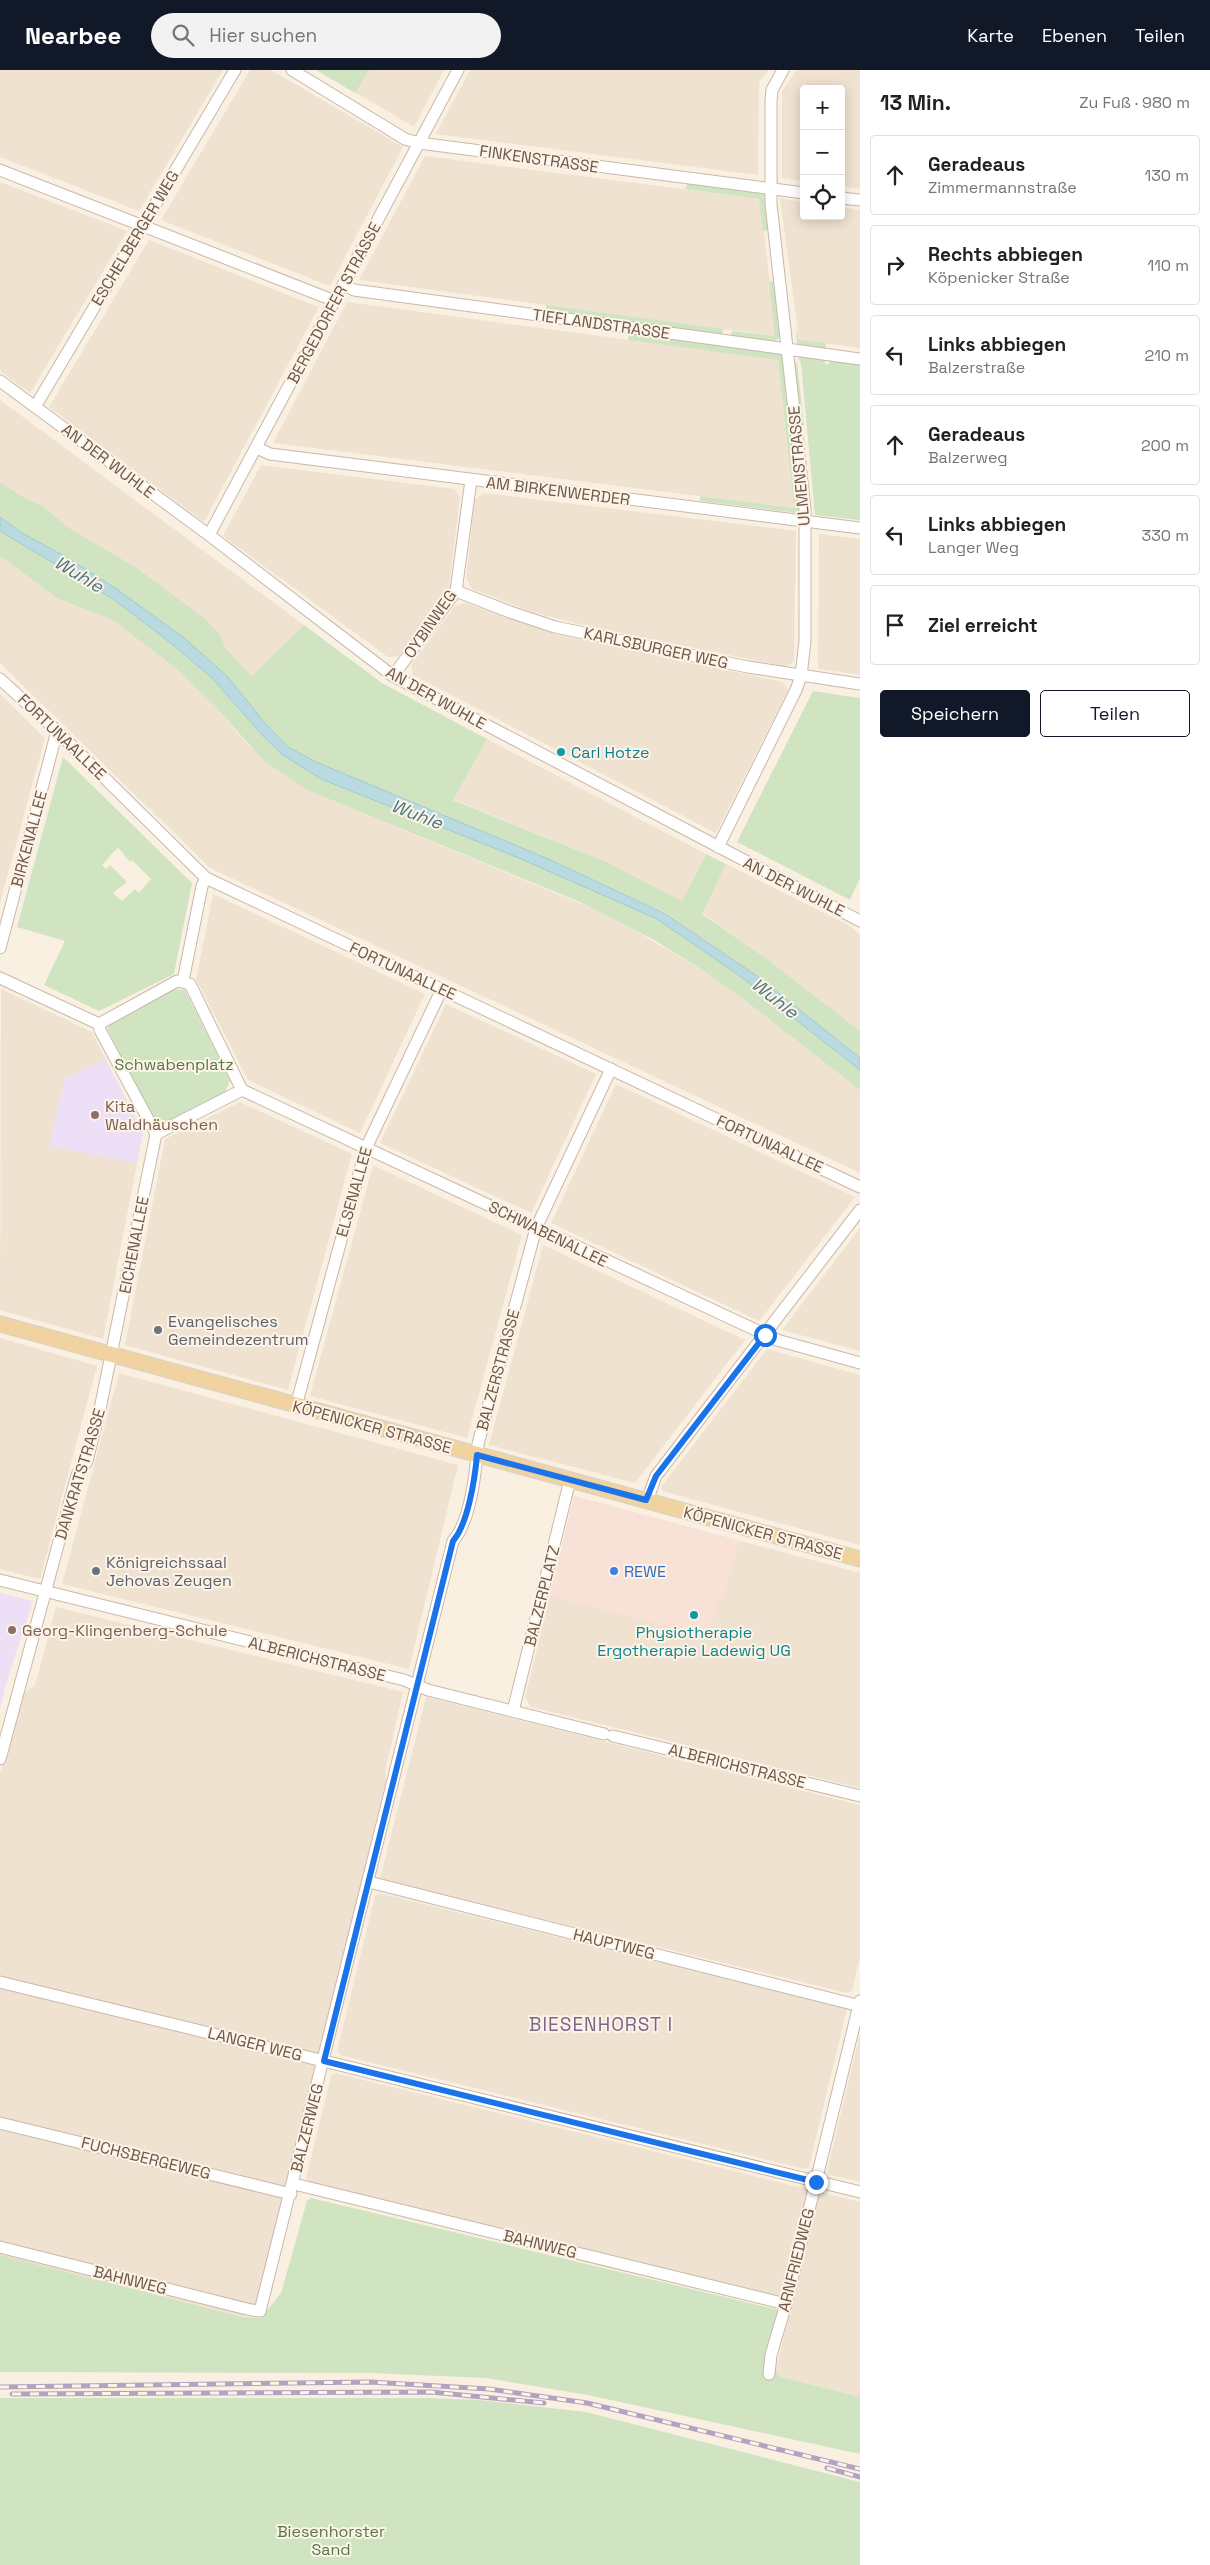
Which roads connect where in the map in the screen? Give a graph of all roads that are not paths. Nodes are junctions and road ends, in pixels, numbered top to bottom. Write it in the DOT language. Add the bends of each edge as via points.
graph roads {
  1 [pos="235,70"];
  2 [pos="292,70"];
  3 [pos="458,70"];
  4 [pos="783,70"];
  5 [pos="419,143"];
  6 [pos="0,170"];
  7 [pos="770,189"];
  8 [pos="800,193"];
  9 [pos="845,198"];
  10 [pos="860,200"];
  11 [pos="142,225"];
  12 [pos="344,285"];
  13 [pos="335,301"];
  14 [pos="788,350"];
  15 [pos="860,359"];
  16 [pos="0,381"];
  17 [pos="35,406"];
  18 [pos="257,448"];
  19 [pos="470,480"];
  20 [pos="805,521"];
  21 [pos="860,528"];
  22 [pos="209,535"];
  23 [pos="456,591"];
  24 [pos="392,676"];
  25 [pos="801,676"];
  26 [pos="0,679"];
  27 [pos="860,684"];
  28 [pos="57,731"];
  29 [pos="718,847"];
  30 [pos="206,878"];
  31 [pos="859,919"];
  32 [pos="0,948"];
  33 [pos="0,978"];
  34 [pos="183,981"];
  35 [pos="442,989"];
  36 [pos="99,1024"];
  37 [pos="611,1069"];
  38 [pos="242,1090"];
  39 [pos="156,1134"];
  40 [pos="366,1148"];
  41 [pos="860,1186"];
  42 [pos="860,1210"];
  43 [pos="536,1228"];
  44 [pos="0,1324"];
  45 [pos="765,1335"];
  46 [pos="112,1356"];
  47 [pos="860,1363"];
  48 [pos="296,1406"];
  49 [pos="477,1455"];
  50 [pos="570,1480"];
  51 [pos="646,1500"];
  52 [pos="860,1559"];
  53 [pos="0,1580"];
  54 [pos="46,1591"];
  55 [pos="417,1685"];
  56 [pos="514,1711"];
  57 [pos="0,1759"];
  58 [pos="396,1769"];
  59 [pos="860,1796"];
  60 [pos="369,1882"];
  61 [pos="0,1982"];
  62 [pos="860,2004"];
  63 [pos="324,2061"];
  64 [pos="0,2123"];
  65 [pos="816,2182"];
  66 [pos="292,2189"];
  67 [pos="860,2192"];
  68 [pos="0,2247"];
  69 [pos="786,2304"];
  70 [pos="260,2310"];
  71 [pos="769,2374"];
  1 -- 11 [label="street, ESCHELBERGER WEG"];
  2 -- 5 [label="street, FINKENSTRASSE" via="405,139"];
  3 -- 5 [label="street, BERGEDORFER STRASSE"];
  4 -- 7 [label="street, ULMENSTRASSE" via="772,90"];
  5 -- 7 [label="street, FINKENSTRASSE"];
  5 -- 12 [label="street, BERGEDORFER STRASSE"];
  6 -- 11 [label="street"];
  7 -- 8 [label="street, FINKENSTRASSE"];
  7 -- 14 [label="street, ULMENSTRASSE"];
  9 -- 10 [label="street"];
  11 -- 13 [label="street"];
  11 -- 17 [label="street, ESCHELBERGER WEG"];
  12 -- 13 [label="street, BERGEDORFER STRASSE"];
  12 -- 14 [label="street, TIEFLANDSTRASSE" via="354,290"];
  13 -- 18 [label="street, BERGEDORFER STRASSE"];
  14 -- 15 [label="street, TIEFLANDSTRASSE"];
  14 -- 20 [label="street, ULMENSTRASSE"];
  16 -- 17 [label="street, AN DER WUHLE"];
  17 -- 22 [label="street, AN DER WUHLE"];
  18 -- 19 [label="street, AM BIRKENWERDER" via="270,454"];
  18 -- 22 [label="street, BERGEDORFER STRASSE"];
  19 -- 20 [label="street, AM BIRKENWERDER"];
  19 -- 23 [label="street, OYBINWEG"];
  20 -- 21 [label="street, AM BIRKENWERDER"];
  20 -- 25 [label="street, ULMENSTRASSE" via="805,642"];
  22 -- 24 [label="street, AN DER WUHLE"];
  23 -- 24 [label="street, OYBINWEG"];
  23 -- 25 [label="street, KARLSBURGER WEG" via="555,627"];
  24 -- 29 [label="street, AN DER WUHLE"];
  25 -- 27 [label="street, KARLSBURGER WEG"];
  25 -- 29 [label="street, ULMENSTRASSE"];
  26 -- 28 [label="street, FORTUNAALLEE"];
  28 -- 30 [label="street, FORTUNAALLEE"];
  28 -- 32 [label="street, BIRKENALLEE"];
  29 -- 31 [label="street, AN DER WUHLE"];
  30 -- 34 [label="street"];
  30 -- 35 [label="street, FORTUNAALLEE"];
  33 -- 36 [label="street"];
  34 -- 36 [label="street"];
  34 -- 38 [label="street" via="190,984"];
  35 -- 37 [label="street, FORTUNAALLEE"];
  35 -- 40 [label="street, ELSENALLEE"];
  36 -- 39 [label="street"];
  37 -- 41 [label="street, FORTUNAALLEE"];
  37 -- 43 [label="street, BALZERSTRASSE"];
  38 -- 39 [label="street"];
  38 -- 40 [label="street, SCHWABENALLEE"];
  39 -- 46 [label="street, EICHENALLEE"];
  40 -- 43 [label="street, SCHWABENALLEE"];
  40 -- 48 [label="street, ELSENALLEE"];
  42 -- 45 [label="street"];
  43 -- 45 [label="street, SCHWABENALLEE"];
  43 -- 49 [label="street, BALZERSTRASSE"];
  44 -- 46 [label="main road, KÖPENICKER STRASSE"];
  45 -- 47 [label="street, SCHWABENALLEE"];
  45 -- 51 [label="street" via="656,1476"];
  46 -- 48 [label="main road, KÖPENICKER STRASSE"];
  46 -- 54 [label="street, DANKRATSTRASSE" via="87,1461 77,1476"];
  48 -- 49 [label="main road, KÖPENICKER STRASSE"];
  49 -- 50 [label="main road, KÖPENICKER STRASSE"];
  49 -- 55 [label="street, BALZERSTRASSE" via="467,1506 460,1531 453,1541"];
  50 -- 51 [label="main road, KÖPENICKER STRASSE"];
  50 -- 56 [label="street, BALZERPLATZ"];
  51 -- 52 [label="main road, KÖPENICKER STRASSE"];
  53 -- 54 [label="street, ALBERICHSTRASSE"];
  54 -- 55 [label="street, ALBERICHSTRASSE"];
  54 -- 57 [label="street, DANKRATSTRASSE"];
  55 -- 56 [label="street, ALBERICHSTRASSE"];
  55 -- 58 [label="street, BALZERSTRASSE"];
  56 -- 59 [label="street, ALBERICHSTRASSE"];
  58 -- 60 [label="street, BALZERWEG"];
  60 -- 62 [label="street, HAUPTWEG"];
  60 -- 63 [label="street, BALZERWEG"];
  61 -- 63 [label="street, LANGER WEG"];
  62 -- 65 [label="street, ARNFRIEDWEG"];
  63 -- 65 [label="street, LANGER WEG"];
  63 -- 66 [label="street, BALZERWEG"];
  64 -- 66 [label="street, FUCHSBERGEWEG"];
  65 -- 67 [label="street, LANGER WEG"];
  65 -- 69 [label="street, ARNFRIEDWEG"];
  66 -- 69 [label="street, BAHNWEG"];
  66 -- 70 [label="street, BALZERWEG"];
  68 -- 70 [label="street, BAHNWEG"];
  69 -- 71 [label="street, ARNFRIEDWEG" via="771,2355"];
}
